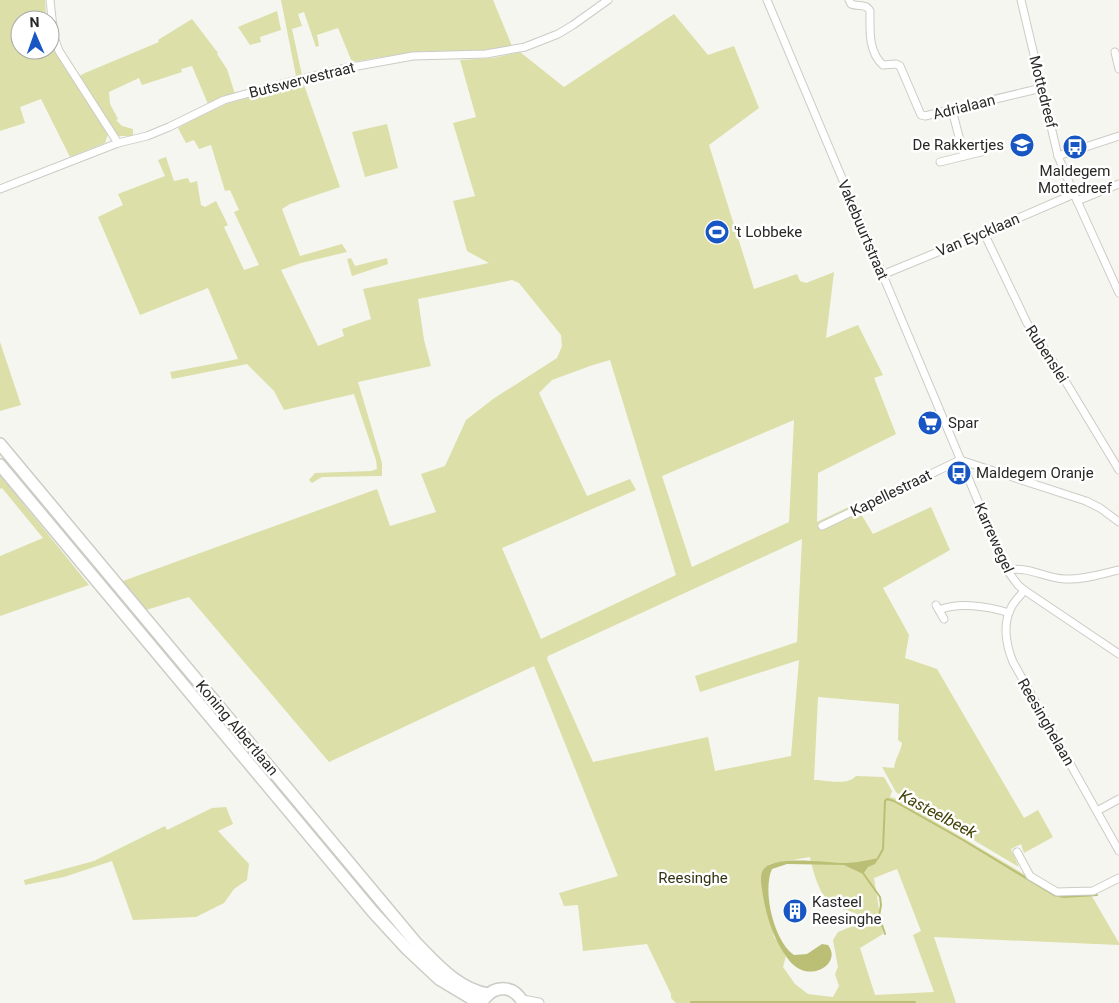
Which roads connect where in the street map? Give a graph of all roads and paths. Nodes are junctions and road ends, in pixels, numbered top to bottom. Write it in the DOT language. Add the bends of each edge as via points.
graph roads {
  1 [pos="50,0"];
  2 [pos="608,0"];
  3 [pos="767,0"];
  4 [pos="849,0"];
  5 [pos="1021,0"];
  6 [pos="1115,52"];
  7 [pos="1119,69"];
  8 [pos="1042,88"];
  9 [pos="952,110"];
  10 [pos="1119,136"];
  11 [pos="118,143"];
  12 [pos="980,152"];
  13 [pos="964,156"];
  14 [pos="1058,156"];
  15 [pos="940,162"];
  16 [pos="1119,184"];
  17 [pos="0,189"];
  18 [pos="1075,197"];
  19 [pos="984,234"];
  20 [pos="882,275"];
  21 [pos="1119,293"];
  22 [pos="0,444"];
  23 [pos="960,460"];
  24 [pos="0,466"];
  25 [pos="1119,470"];
  26 [pos="1118,518"];
  27 [pos="822,526"];
  28 [pos="1007,570"];
  29 [pos="1119,570"];
  30 [pos="1024,590"];
  31 [pos="1009,613"];
  32 [pos="944,619"];
  33 [pos="1119,654"];
  34 [pos="1119,798"];
  35 [pos="1097,811"];
  36 [pos="1119,851"];
  37 [pos="1017,852"];
  38 [pos="1119,878"];
  39 [pos="483,1000"];
  40 [pos="522,1001"];
  41 [pos="539,1003"];
  1 -- 11 [label="street" via="59,51"];
  2 -- 11 [label="street, Butswervestraat" via="573,25 525,47 486,54 413,56 341,69 224,100 147,136"];
  3 -- 20 [label="street, Vakebuurtstraat"];
  4 -- 9 [label="street, Adrialaan" via="853,5 869,8 869,36 878,61 900,66 921,115"];
  5 -- 8 [label="street, Mottedreef"];
  6 -- 7 [label="street"];
  8 -- 9 [label="street, Adrialaan"];
  8 -- 14 [label="street, Mottedreef"];
  9 -- 13 [label="street"];
  10 -- 14 [label="street"];
  11 -- 17 [label="street, Butswervestraat"];
  12 -- 13 [label="street"];
  13 -- 15 [label="street"];
  14 -- 18 [label="street, Mottedreef"];
  16 -- 18 [label="street, Van Eycklaan"];
  18 -- 19 [label="street, Van Eycklaan"];
  18 -- 21 [label="street, Mottedreef"];
  19 -- 20 [label="street, Van Eycklaan"];
  19 -- 25 [label="street, Rubenslei" via="1027,323"];
  20 -- 23 [label="street, Vakebuurtstraat"];
  22 -- 39 [label="main road, Koning Albertlaan" via="417,944 451,978 477,991"];
  23 -- 26 [label="street" via="1086,500"];
  23 -- 27 [label="street, Kapellestraat"];
  23 -- 28 [label="street, Karrewegel"];
  24 -- 39 [label="main road, Koning Albertlaan" via="406,949 439,979"];
  28 -- 29 [label="street" via="1022,568 1063,579 1085,578"];
  28 -- 30 [label="street, Karrewegel"];
  30 -- 31 [label="street, Reesinghelaan"];
  30 -- 33 [label="street, Karrewegel"];
  31 -- 32 [label="street" via="955,606 937,608"];
  31 -- 35 [label="street, Reesinghelaan" via="1006,640 1012,662"];
  34 -- 35 [label="street"];
  35 -- 36 [label="street, Reesinghelaan"];
  37 -- 38 [label="street" via="1030,876 1057,892 1094,891"];
  39 -- 40 [label="main road" via="498,988 509,989"];
  40 -- 41 [label="street"];
}
